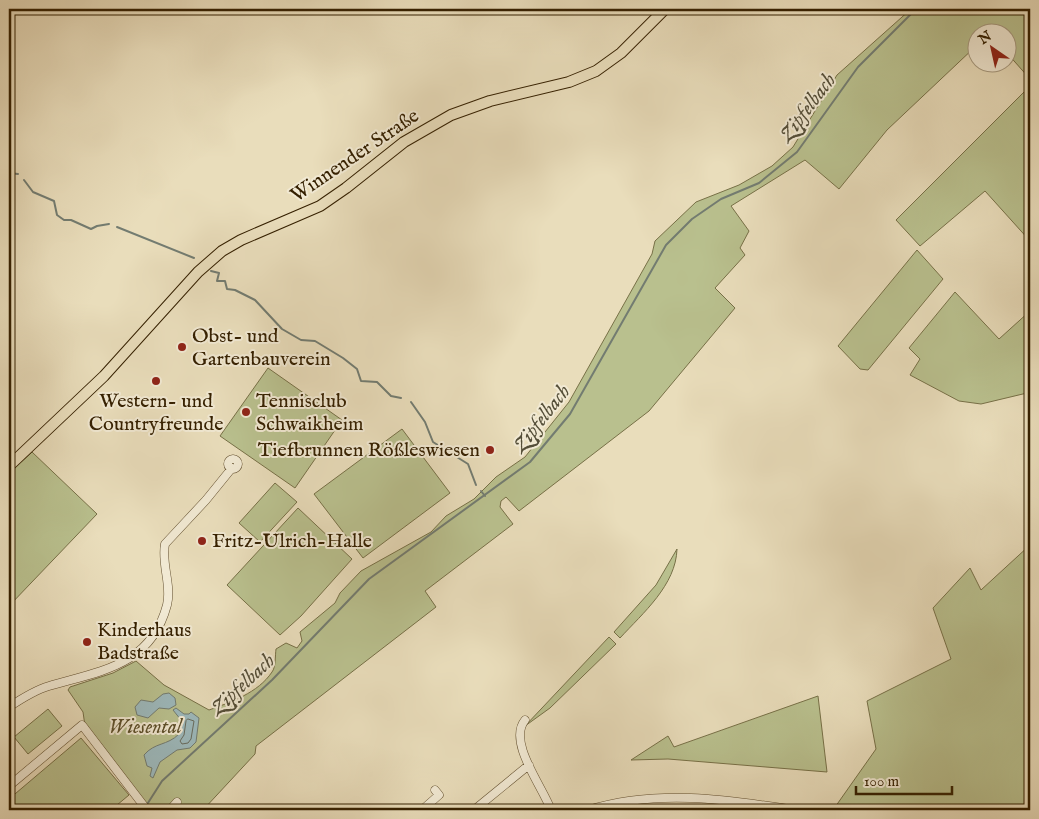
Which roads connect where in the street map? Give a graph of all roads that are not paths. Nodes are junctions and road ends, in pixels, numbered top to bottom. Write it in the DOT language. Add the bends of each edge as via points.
graph roads {
  1 [pos="664,9"];
  2 [pos="9,466"];
  3 [pos="232,468"];
  4 [pos="9,707"];
  5 [pos="526,720"];
  6 [pos="529,765"];
  7 [pos="9,786"];
  8 [pos="435,790"];
  9 [pos="719,801"];
  10 [pos="177,802"];
  11 [pos="147,810"];
  12 [pos="170,810"];
  13 [pos="422,810"];
  14 [pos="474,810"];
  15 [pos="551,810"];
  16 [pos="588,810"];
  17 [pos="717,810"];
  18 [pos="795,810"];
  1 -- 2 [label="main road, Winnender Straße" via="628,47 596,71 556,86 490,101 451,116 404,142 320,206 222,251 204,266 104,376"];
  3 -- 4 [label="street" via="164,544 168,604 144,646 122,664 48,686"];
  5 -- 6 [label="street" via="521,725 520,743"];
  6 -- 14 [label="street"];
  6 -- 15 [label="street"];
  7 -- 11 [label="street" via="82,725"];
  8 -- 13 [label="street" via="439,796"];
  9 -- 16 [label="street" via="675,796 636,798"];
  9 -- 17 [label="street"];
  9 -- 18 [label="street"];
  10 -- 12 [label="street"];
}
